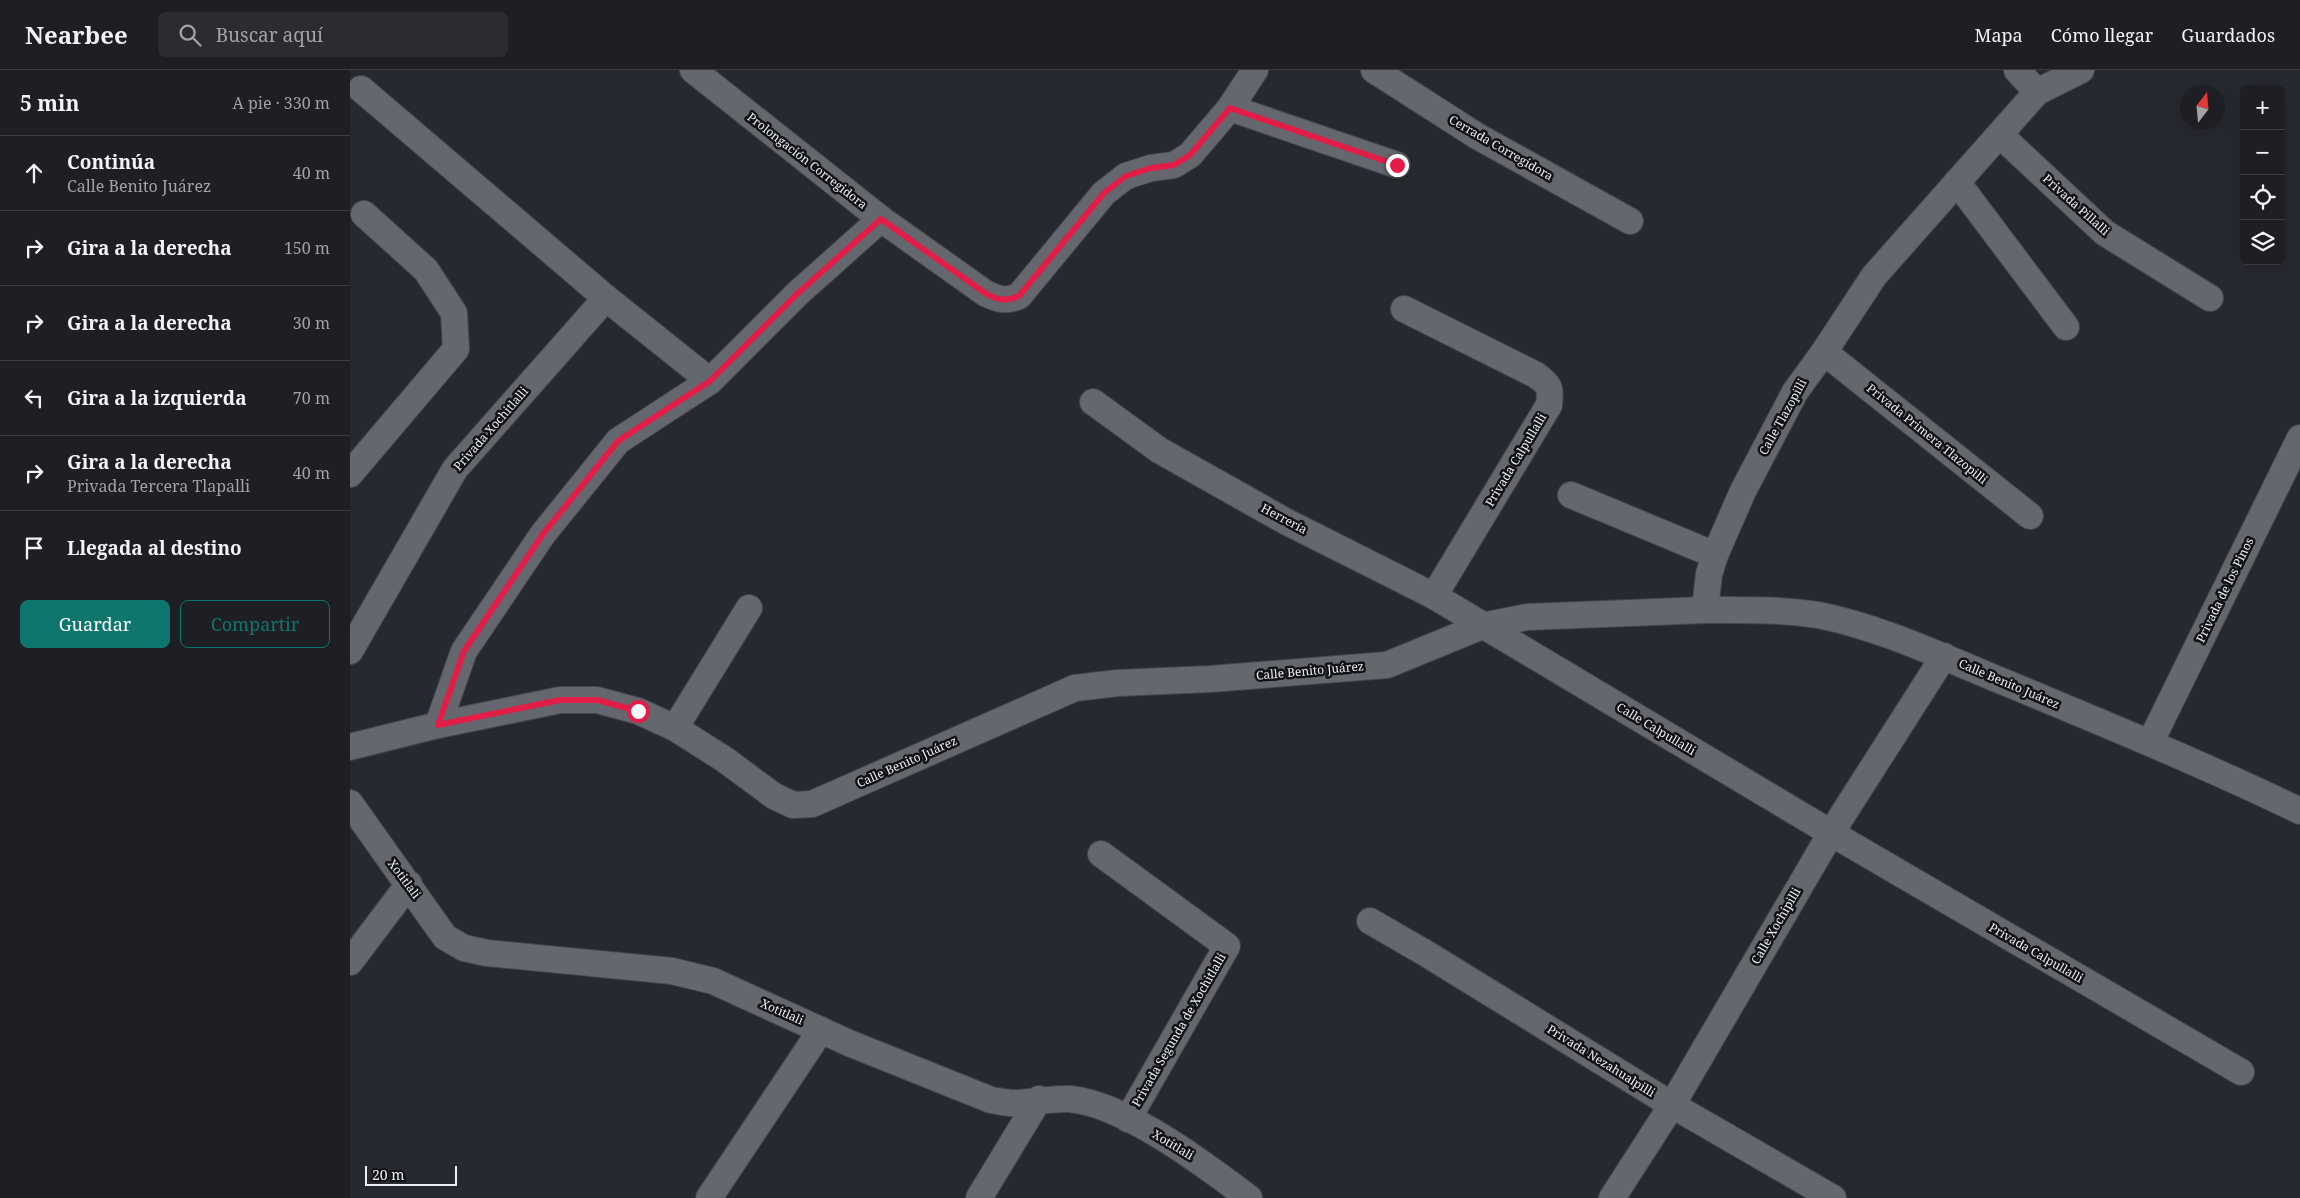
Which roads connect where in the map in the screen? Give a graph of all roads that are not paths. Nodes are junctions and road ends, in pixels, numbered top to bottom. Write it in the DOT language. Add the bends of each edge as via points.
graph roads {
  1 [pos="693,70"];
  2 [pos="1255,70"];
  3 [pos="1374,70"];
  4 [pos="2017,70"];
  5 [pos="2081,70"];
  6 [pos="362,89"];
  7 [pos="2037,92"];
  8 [pos="1230,108"];
  9 [pos="2000,135"];
  10 [pos="1397,165"];
  11 [pos="1957,182"];
  12 [pos="364,214"];
  13 [pos="881,219"];
  14 [pos="1630,221"];
  15 [pos="606,298"];
  16 [pos="2210,298"];
  17 [pos="1404,309"];
  18 [pos="2066,327"];
  19 [pos="1824,352"];
  20 [pos="710,381"];
  21 [pos="1094,402"];
  22 [pos="2300,438"];
  23 [pos="350,474"];
  24 [pos="1570,495"];
  25 [pos="2030,516"];
  26 [pos="1715,555"];
  27 [pos="1434,596"];
  28 [pos="749,608"];
  29 [pos="1704,610"];
  30 [pos="1482,626"];
  31 [pos="350,651"];
  32 [pos="1944,656"];
  33 [pos="438,725"];
  34 [pos="675,728"];
  35 [pos="2150,743"];
  36 [pos="350,747"];
  37 [pos="350,803"];
  38 [pos="2300,811"];
  39 [pos="1830,833"];
  40 [pos="1101,854"];
  41 [pos="409,884"];
  42 [pos="1370,921"];
  43 [pos="350,962"];
  44 [pos="821,1030"];
  45 [pos="2241,1072"];
  46 [pos="1039,1100"];
  47 [pos="1672,1105"];
  48 [pos="1128,1119"];
  49 [pos="709,1198"];
  50 [pos="979,1198"];
  51 [pos="1249,1198"];
  52 [pos="1612,1198"];
  53 [pos="1833,1198"];
  1 -- 13 [label="street, Prolongación Corregidora"];
  2 -- 8 [label="street, Prolongación Corregidora"];
  3 -- 14 [label="street, Cerrada Corregidora" via="1477,136"];
  4 -- 7 [label="street"];
  5 -- 7 [label="street, Calle Tlazopilli"];
  6 -- 15 [label="street"];
  7 -- 9 [label="street, Calle Tlazopilli"];
  8 -- 10 [label="street"];
  8 -- 13 [label="street, Prolongación Corregidora" via="1190,155 1174,165 1126,176 1104,193 1019,296 1009,301 985,293"];
  9 -- 11 [label="street, Calle Tlazopilli"];
  9 -- 16 [label="street, Privada Pillalli" via="2105,233"];
  11 -- 18 [label="street"];
  11 -- 19 [label="street, Calle Tlazopilli" via="1874,276"];
  12 -- 23 [label="street" via="426,270 454,313 456,349"];
  13 -- 20 [label="street" via="797,294"];
  15 -- 20 [label="street"];
  15 -- 31 [label="street, Privada Xochitlalli" via="454,469"];
  17 -- 27 [label="street, Privada Calpullalli" via="1536,375 1547,383 1550,393 1549,405"];
  19 -- 25 [label="street, Privada Primera Tlazopilli"];
  19 -- 26 [label="street, Calle Tlazopilli" via="1795,392 1743,491"];
  20 -- 33 [label="street" via="618,441 543,534 464,651"];
  21 -- 27 [label="street, Herrería" via="1159,450 1285,520"];
  22 -- 35 [label="street, Privada de los Pinos"];
  24 -- 26 [label="street"];
  26 -- 29 [label="street, Calle Tlazopilli"];
  27 -- 30 [label="street, Herrería"];
  28 -- 34 [label="street"];
  29 -- 30 [label="street" via="1527,617"];
  29 -- 32 [label="street, Calle Benito Juárez" via="1817,615 1866,627"];
  30 -- 34 [label="street, Calle Benito Juárez" via="1387,664 1075,688 812,804 793,806 774,796"];
  30 -- 39 [label="street, Calle Calpullalli"];
  32 -- 35 [label="street, Calle Benito Juárez"];
  32 -- 39 [label="street, Calle Xochipilli"];
  33 -- 34 [label="street, Calle Benito Juárez" via="560,700 597,700 638,711"];
  33 -- 36 [label="street, Calle Benito Juárez"];
  35 -- 38 [label="street, Calle Benito Juárez"];
  37 -- 41 [label="street, Xotitlali" via="381,850"];
  39 -- 45 [label="street, Privada Calpullalli"];
  39 -- 47 [label="street, Calle Xochipilli"];
  40 -- 48 [label="street, Privada Segunda de Xochitlalli" via="1227,946"];
  41 -- 43 [label="street"];
  41 -- 44 [label="street, Xotitlali" via="445,937 464,948 672,971 713,981"];
  42 -- 47 [label="street, Privada Nezahualpilli"];
  44 -- 46 [label="street, Xotitlali" via="991,1100 1013,1103"];
  44 -- 49 [label="street"];
  46 -- 48 [label="street, Xotitlali" via="1071,1099"];
  46 -- 50 [label="street"];
  47 -- 52 [label="street, Calle Xochipilli"];
  47 -- 53 [label="street, Privada Nezahualpilli"];
  48 -- 51 [label="street, Xotitlali" via="1199,1161"];
}
